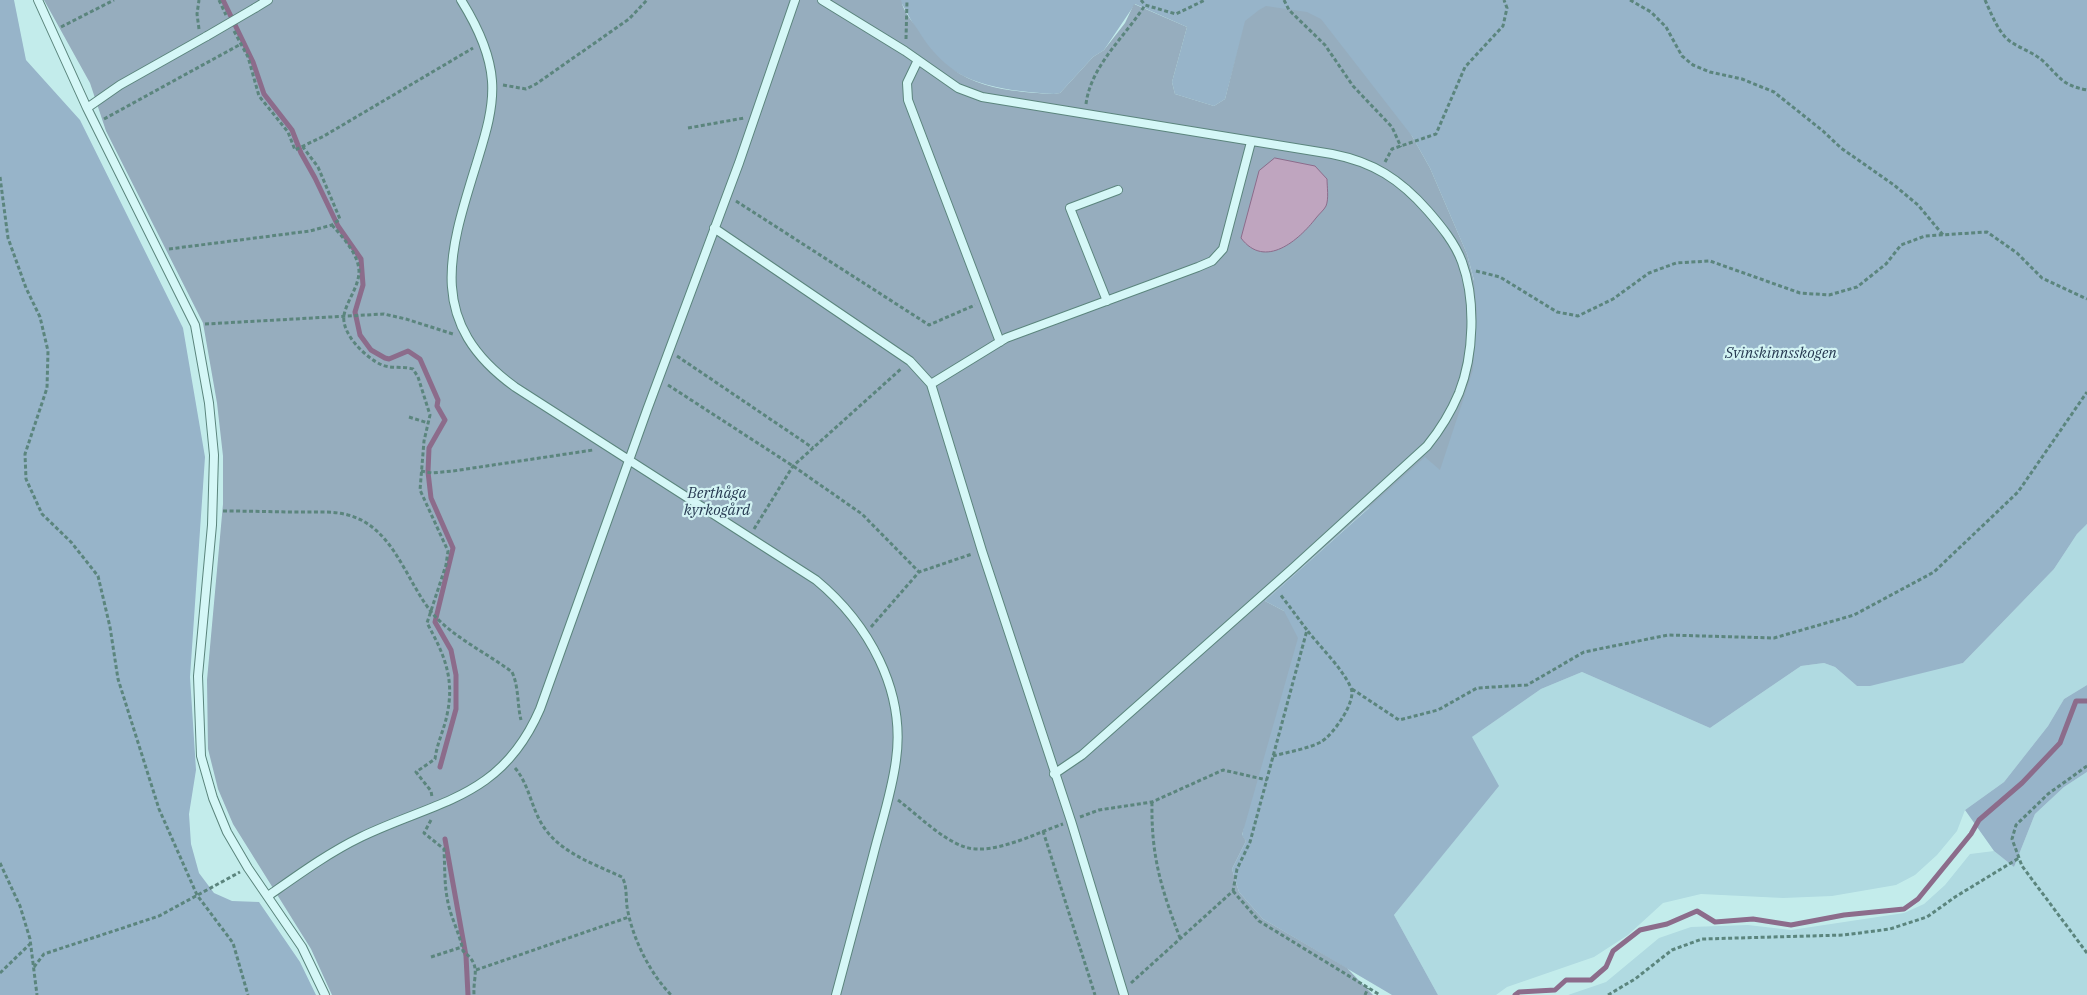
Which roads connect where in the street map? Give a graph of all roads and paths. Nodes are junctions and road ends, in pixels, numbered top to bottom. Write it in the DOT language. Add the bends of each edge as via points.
graph roads {
  1 [pos="38,0"];
  2 [pos="114,0"];
  3 [pos="199,0"];
  4 [pos="220,0"];
  5 [pos="268,0"];
  6 [pos="461,0"];
  7 [pos="647,0"];
  8 [pos="795,0"];
  9 [pos="822,0"];
  10 [pos="1141,0"];
  11 [pos="1205,0"];
  12 [pos="1284,0"];
  13 [pos="1504,0"];
  14 [pos="1630,0"];
  15 [pos="1985,0"];
  16 [pos="908,1"];
  17 [pos="1145,5"];
  18 [pos="229,21"];
  19 [pos="233,28"];
  20 [pos="51,31"];
  21 [pos="205,38"];
  22 [pos="241,44"];
  23 [pos="483,44"];
  24 [pos="905,51"];
  25 [pos="918,60"];
  26 [pos="492,82"];
  27 [pos="2087,90"];
  28 [pos="87,108"];
  29 [pos="1085,114"];
  30 [pos="755,116"];
  31 [pos="95,124"];
  32 [pos="688,128"];
  33 [pos="1251,142"];
  34 [pos="303,147"];
  35 [pos="1401,147"];
  36 [pos="1379,172"];
  37 [pos="0,177"];
  38 [pos="1118,190"];
  39 [pos="727,195"];
  40 [pos="332,225"];
  41 [pos="714,228"];
  42 [pos="1943,235"];
  43 [pos="159,251"];
  44 [pos="1463,267"];
  45 [pos="2087,299"];
  46 [pos="984,301"];
  47 [pos="1106,301"];
  48 [pos="344,316"];
  49 [pos="195,325"];
  50 [pos="470,341"];
  51 [pos="1000,342"];
  52 [pos="669,350"];
  53 [pos="910,361"];
  54 [pos="659,378"];
  55 [pos="931,384"];
  56 [pos="2087,392"];
  57 [pos="409,417"];
  58 [pos="428,423"];
  59 [pos="609,447"];
  60 [pos="813,448"];
  61 [pos="630,460"];
  62 [pos="794,466"];
  63 [pos="421,471"];
  64 [pos="212,510"];
  65 [pos="750,536"];
  66 [pos="982,551"];
  67 [pos="919,572"];
  68 [pos="1274,586"];
  69 [pos="432,612"];
  70 [pos="1307,630"];
  71 [pos="866,633"];
  72 [pos="1352,690"];
  73 [pos="526,736"];
  74 [pos="1273,756"];
  75 [pos="508,760"];
  76 [pos="2087,766"];
  77 [pos="1054,774"];
  78 [pos="1267,780"];
  79 [pos="889,794"];
  80 [pos="1152,802"];
  81 [pos="434,808"];
  82 [pos="1071,821"];
  83 [pos="1043,831"];
  84 [pos="424,833"];
  85 [pos="2019,858"];
  86 [pos="0,863"];
  87 [pos="248,868"];
  88 [pos="1233,891"];
  89 [pos="197,895"];
  90 [pos="268,896"];
  91 [pos="629,917"];
  92 [pos="1180,938"];
  93 [pos="31,942"];
  94 [pos="462,947"];
  95 [pos="2087,953"];
  96 [pos="431,956"];
  97 [pos="34,967"];
  98 [pos="476,970"];
  99 [pos="0,973"];
  100 [pos="1368,988"];
  101 [pos="1124,993"];
  102 [pos="37,995"];
  103 [pos="248,995"];
  104 [pos="325,995"];
  105 [pos="474,995"];
  106 [pos="671,995"];
  107 [pos="836,995"];
  108 [pos="1095,995"];
  109 [pos="1365,995"];
  110 [pos="1380,995"];
  111 [pos="1608,995"];
  1 -- 20 [label="lane"];
  2 -- 20 [label="path"];
  3 -- 21 [label="path" via="197,22"];
  4 -- 18 [label="path"];
  5 -- 21 [label="lane, bridge"];
  6 -- 23 [label="lane"];
  7 -- 26 [label="path" via="629,19 531,88 519,89"];
  8 -- 30 [label="lane"];
  9 -- 24 [label="lane"];
  10 -- 17 [label="path"];
  11 -- 17 [label="path" via="1176,14"];
  12 -- 35 [label="path" via="1289,10 1325,45 1353,86 1392,127"];
  13 -- 35 [label="path" via="1507,8 1503,26 1465,67 1436,134"];
  14 -- 42 [label="path" via="1651,12 1666,27 1682,56 1693,65 1774,92 1841,148 1900,190"];
  15 -- 27 [label="path" via="2007,38 2042,60 2056,78 2074,88"];
  16 -- 24 [label="path"];
  17 -- 29 [label="path" via="1132,27 1104,60 1088,88"];
  19 -- 22 [label="path"];
  20 -- 28 [label="lane"];
  21 -- 28 [label="lane" via="120,85"];
  22 -- 31 [label="path"];
  22 -- 34 [label="path" via="260,99 286,128 295,150"];
  23 -- 26 [label="lane"];
  23 -- 34 [label="path"];
  24 -- 25 [label="lane"];
  25 -- 29 [label="lane" via="958,88 982,97"];
  25 -- 46 [label="lane" via="907,83 908,100"];
  26 -- 50 [label="lane" via="486,132 452,257 455,304"];
  28 -- 31 [label="lane"];
  29 -- 33 [label="lane"];
  30 -- 32 [label="path"];
  30 -- 39 [label="lane"];
  31 -- 43 [label="lane"];
  33 -- 36 [label="lane" via="1355,159 1366,162"];
  33 -- 47 [label="lane" via="1228,235 1220,254 1206,264"];
  34 -- 40 [label="path" via="320,171 340,219"];
  35 -- 36 [label="path" via="1392,149"];
  36 -- 44 [label="lane" via="1398,182 1416,198 1448,237"];
  37 -- 89 [label="path" via="8,238 40,316 48,351 47,388 25,454 26,479 42,514 71,542 98,576 129,717 159,809"];
  38 -- 47 [label="lane" via="1070,208"];
  39 -- 41 [label="lane"];
  39 -- 46 [label="path" via="929,325"];
  40 -- 43 [label="path" via="310,231"];
  40 -- 48 [label="path" via="347,243 358,268 358,280"];
  41 -- 52 [label="lane"];
  41 -- 53 [label="lane"];
  42 -- 44 [label="path" via="1925,236 1901,245 1886,264 1856,287 1828,295 1800,293 1710,261 1676,263 1649,273 1613,299 1578,316 1557,312 1500,278"];
  42 -- 45 [label="path" via="1987,232 2017,253 2042,278"];
  43 -- 49 [label="lane"];
  44 -- 68 [label="lane" via="1470,306 1467,363 1459,394 1440,429 1421,452"];
  46 -- 51 [label="lane"];
  47 -- 51 [label="lane"];
  48 -- 49 [label="path"];
  48 -- 50 [label="path" via="384,314 406,318"];
  48 -- 58 [label="path" via="352,339 372,359 384,366 406,367 416,372 430,410"];
  49 -- 64 [label="lane" via="214,454"];
  50 -- 59 [label="lane" via="486,362 507,381"];
  51 -- 55 [label="lane"];
  52 -- 54 [label="lane"];
  52 -- 60 [label="path"];
  53 -- 55 [label="lane"];
  53 -- 60 [label="path"];
  54 -- 61 [label="lane"];
  54 -- 62 [label="path"];
  55 -- 66 [label="lane"];
  56 -- 72 [label="path" via="2018,492 1990,519 1934,572 1854,615 1774,638 1668,635 1584,652 1527,685 1477,688 1438,710 1399,720"];
  57 -- 58 [label="path"];
  58 -- 63 [label="path"];
  59 -- 61 [label="lane"];
  59 -- 63 [label="path" via="453,471"];
  60 -- 62 [label="path"];
  61 -- 65 [label="lane"];
  61 -- 73 [label="lane" via="540,709"];
  62 -- 65 [label="path"];
  62 -- 67 [label="path" via="862,514"];
  63 -- 69 [label="path" via="420,490 448,551"];
  64 -- 69 [label="path" via="349,515 369,526 387,543"];
  64 -- 87 [label="lane" via="198,676 201,756 227,832"];
  65 -- 71 [label="lane" via="825,587 842,602"];
  66 -- 67 [label="path"];
  66 -- 77 [label="lane"];
  67 -- 71 [label="path"];
  68 -- 70 [label="path"];
  68 -- 77 [label="lane" via="1082,755"];
  69 -- 73 [label="path" via="512,672"];
  69 -- 81 [label="path" via="427,623 448,667 450,691 435,759 416,772 431,791"];
  70 -- 72 [label="path"];
  70 -- 74 [label="path"];
  71 -- 79 [label="lane" via="883,668 895,712 897,752"];
  72 -- 74 [label="path" via="1350,705 1321,742"];
  73 -- 75 [label="lane"];
  74 -- 78 [label="path"];
  75 -- 81 [label="lane" via="475,788"];
  75 -- 91 [label="path" via="525,782 538,818 560,845 570,853 622,877"];
  76 -- 85 [label="path" via="2048,794 2016,825 2012,839"];
  77 -- 82 [label="lane"];
  78 -- 80 [label="path" via="1224,770"];
  78 -- 88 [label="path"];
  79 -- 83 [label="path" via="967,848 994,848"];
  79 -- 107 [label="lane"];
  80 -- 82 [label="path" via="1099,810"];
  80 -- 92 [label="path" via="1152,837 1157,868"];
  81 -- 90 [label="lane" via="351,842"];
  82 -- 83 [label="path"];
  82 -- 101 [label="lane"];
  83 -- 108 [label="path"];
  84 -- 94 [label="path" via="444,849 445,889"];
  85 -- 95 [label="path"];
  85 -- 111 [label="path" via="1955,896 1927,917 1890,930 1844,935 1702,939 1672,950"];
  86 -- 93 [label="path" via="20,906"];
  87 -- 89 [label="path"];
  87 -- 90 [label="lane"];
  88 -- 92 [label="path"];
  88 -- 100 [label="path" via="1259,921"];
  89 -- 97 [label="path" via="159,916 44,954"];
  89 -- 103 [label="path" via="232,943"];
  90 -- 104 [label="lane" via="302,947"];
  91 -- 98 [label="path"];
  91 -- 106 [label="path" via="643,952"];
  92 -- 101 [label="path"];
  93 -- 97 [label="path"];
  93 -- 99 [label="path"];
  94 -- 96 [label="path"];
  94 -- 98 [label="path" via="475,963"];
  97 -- 102 [label="path"];
  98 -- 105 [label="path"];
  100 -- 109 [label="path"];
  100 -- 110 [label="path"];
}
